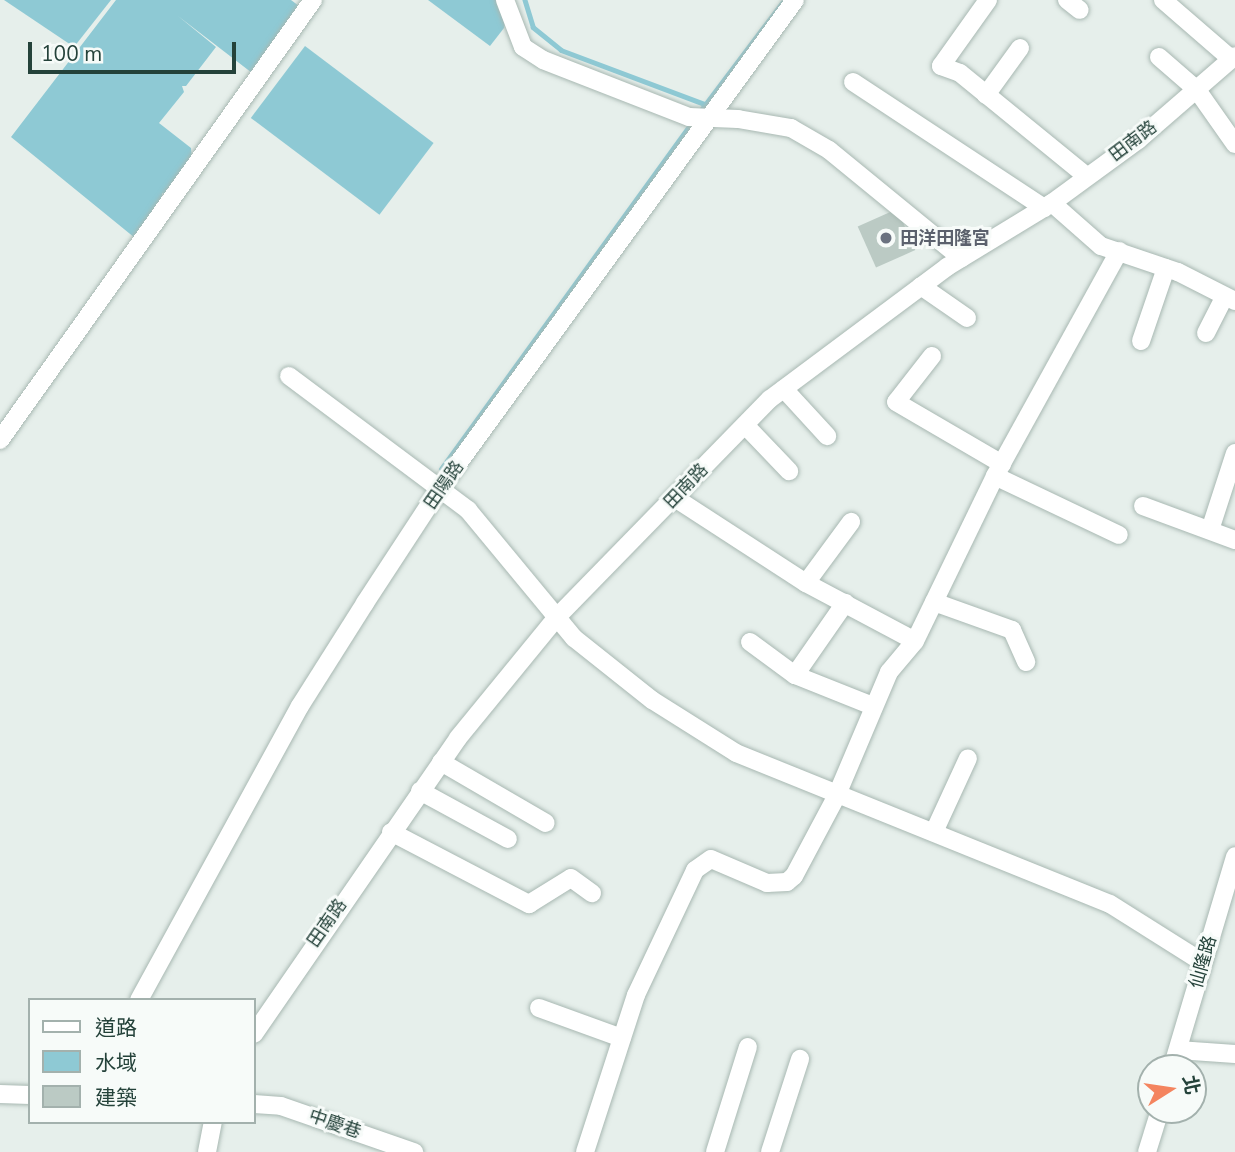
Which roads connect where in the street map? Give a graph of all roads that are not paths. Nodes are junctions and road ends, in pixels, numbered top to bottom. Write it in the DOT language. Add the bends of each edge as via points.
graph roads {
  1 [pos="313,0"];
  2 [pos="505,0"];
  3 [pos="795,0"];
  4 [pos="988,0"];
  5 [pos="1163,0"];
  6 [pos="1020,48"];
  7 [pos="1159,57"];
  8 [pos="1233,57"];
  9 [pos="853,82"];
  10 [pos="1197,90"];
  11 [pos="986,95"];
  12 [pos="701,119"];
  13 [pos="1235,144"];
  14 [pos="1085,175"];
  15 [pos="1048,206"];
  16 [pos="1119,251"];
  17 [pos="961,258"];
  18 [pos="1166,268"];
  19 [pos="921,286"];
  20 [pos="1230,300"];
  21 [pos="967,318"];
  22 [pos="1206,333"];
  23 [pos="1141,341"];
  24 [pos="932,356"];
  25 [pos="289,376"];
  26 [pos="784,389"];
  27 [pos="745,425"];
  28 [pos="827,436"];
  29 [pos="0,440"];
  30 [pos="1235,453"];
  31 [pos="998,470"];
  32 [pos="789,471"];
  33 [pos="441,487"];
  34 [pos="675,498"];
  35 [pos="1143,506"];
  36 [pos="850,522"];
  37 [pos="1210,530"];
  38 [pos="1119,536"];
  39 [pos="1235,540"];
  40 [pos="806,583"];
  41 [pos="934,602"];
  42 [pos="845,603"];
  43 [pos="558,616"];
  44 [pos="915,641"];
  45 [pos="750,642"];
  46 [pos="1026,662"];
  47 [pos="795,674"];
  48 [pos="873,706"];
  49 [pos="968,758"];
  50 [pos="440,762"];
  51 [pos="419,791"];
  52 [pos="836,797"];
  53 [pos="546,822"];
  54 [pos="391,832"];
  55 [pos="934,832"];
  56 [pos="508,839"];
  57 [pos="1235,856"];
  58 [pos="592,893"];
  59 [pos="1202,962"];
  60 [pos="140,998"];
  61 [pos="539,1008"];
  62 [pos="256,1031"];
  63 [pos="622,1038"];
  64 [pos="748,1047"];
  65 [pos="1178,1050"];
  66 [pos="1177,1054"];
  67 [pos="1235,1054"];
  68 [pos="800,1059"];
  69 [pos="0,1094"];
  70 [pos="28,1095"];
  71 [pos="256,1104"];
  72 [pos="213,1124"];
  73 [pos="1156,1124"];
  74 [pos="207,1152"];
  75 [pos="414,1152"];
  76 [pos="585,1152"];
  77 [pos="715,1152"];
  78 [pos="770,1152"];
  79 [pos="1147,1152"];
  1 -- 29 [label="street"];
  2 -- 12 [label="street" via="523,47 543,60"];
  3 -- 12 [label="street, 田陽路"];
  4 -- 11 [label="street" via="941,65 960,73"];
  5 -- 8 [label="street"];
  6 -- 11 [label="street"];
  7 -- 10 [label="street"];
  8 -- 10 [label="street, 田南路"];
  9 -- 15 [label="street"];
  10 -- 13 [label="street"];
  10 -- 14 [label="street, 田南路" via="1138,140"];
  11 -- 14 [label="street"];
  12 -- 17 [label="street" via="737,118 791,128 829,150"];
  12 -- 33 [label="street, 田陽路"];
  14 -- 15 [label="street, 田南路"];
  15 -- 16 [label="street" via="1101,246"];
  15 -- 17 [label="street, 田南路"];
  16 -- 18 [label="street"];
  16 -- 31 [label="street"];
  17 -- 19 [label="street, 田南路"];
  18 -- 20 [label="street"];
  18 -- 23 [label="street"];
  19 -- 21 [label="street"];
  19 -- 26 [label="street, 田南路"];
  20 -- 22 [label="street"];
  24 -- 31 [label="street" via="896,402"];
  25 -- 33 [label="street"];
  26 -- 27 [label="street, 田南路"];
  26 -- 28 [label="street"];
  27 -- 32 [label="street"];
  27 -- 34 [label="street, 田南路"];
  30 -- 37 [label="street"];
  31 -- 38 [label="street"];
  31 -- 41 [label="street"];
  33 -- 43 [label="street" via="468,510"];
  33 -- 60 [label="street, 田陽路" via="300,706"];
  34 -- 40 [label="street"];
  34 -- 43 [label="street, 田南路"];
  35 -- 37 [label="street"];
  36 -- 40 [label="street"];
  37 -- 39 [label="street"];
  40 -- 42 [label="street"];
  41 -- 44 [label="street"];
  41 -- 46 [label="street" via="1012,630"];
  42 -- 44 [label="street"];
  42 -- 47 [label="street"];
  43 -- 50 [label="street, 田南路"];
  43 -- 52 [label="street" via="574,638 652,700 736,753"];
  44 -- 48 [label="street" via="889,672"];
  45 -- 47 [label="street"];
  47 -- 48 [label="street"];
  48 -- 52 [label="street"];
  49 -- 55 [label="street"];
  50 -- 51 [label="street, 田南路"];
  50 -- 53 [label="street"];
  51 -- 54 [label="street, 田南路"];
  51 -- 56 [label="street"];
  52 -- 55 [label="street"];
  52 -- 63 [label="street" via="787,882 767,883 723,861 702,862 636,995"];
  54 -- 58 [label="street" via="529,904 571,878"];
  54 -- 62 [label="street, 田南路"];
  55 -- 59 [label="street" via="1110,904"];
  57 -- 59 [label="street, 仙隆路"];
  59 -- 65 [label="street, 仙隆路"];
  61 -- 63 [label="street"];
  63 -- 76 [label="street"];
  64 -- 77 [label="street"];
  65 -- 66 [label="street, 仙隆路"];
  65 -- 67 [label="street"];
  68 -- 78 [label="street"];
  69 -- 70 [label="street"];
  71 -- 75 [label="street, 中慶巷" via="281,1107"];
  72 -- 74 [label="street"];
  73 -- 79 [label="street"];
}
